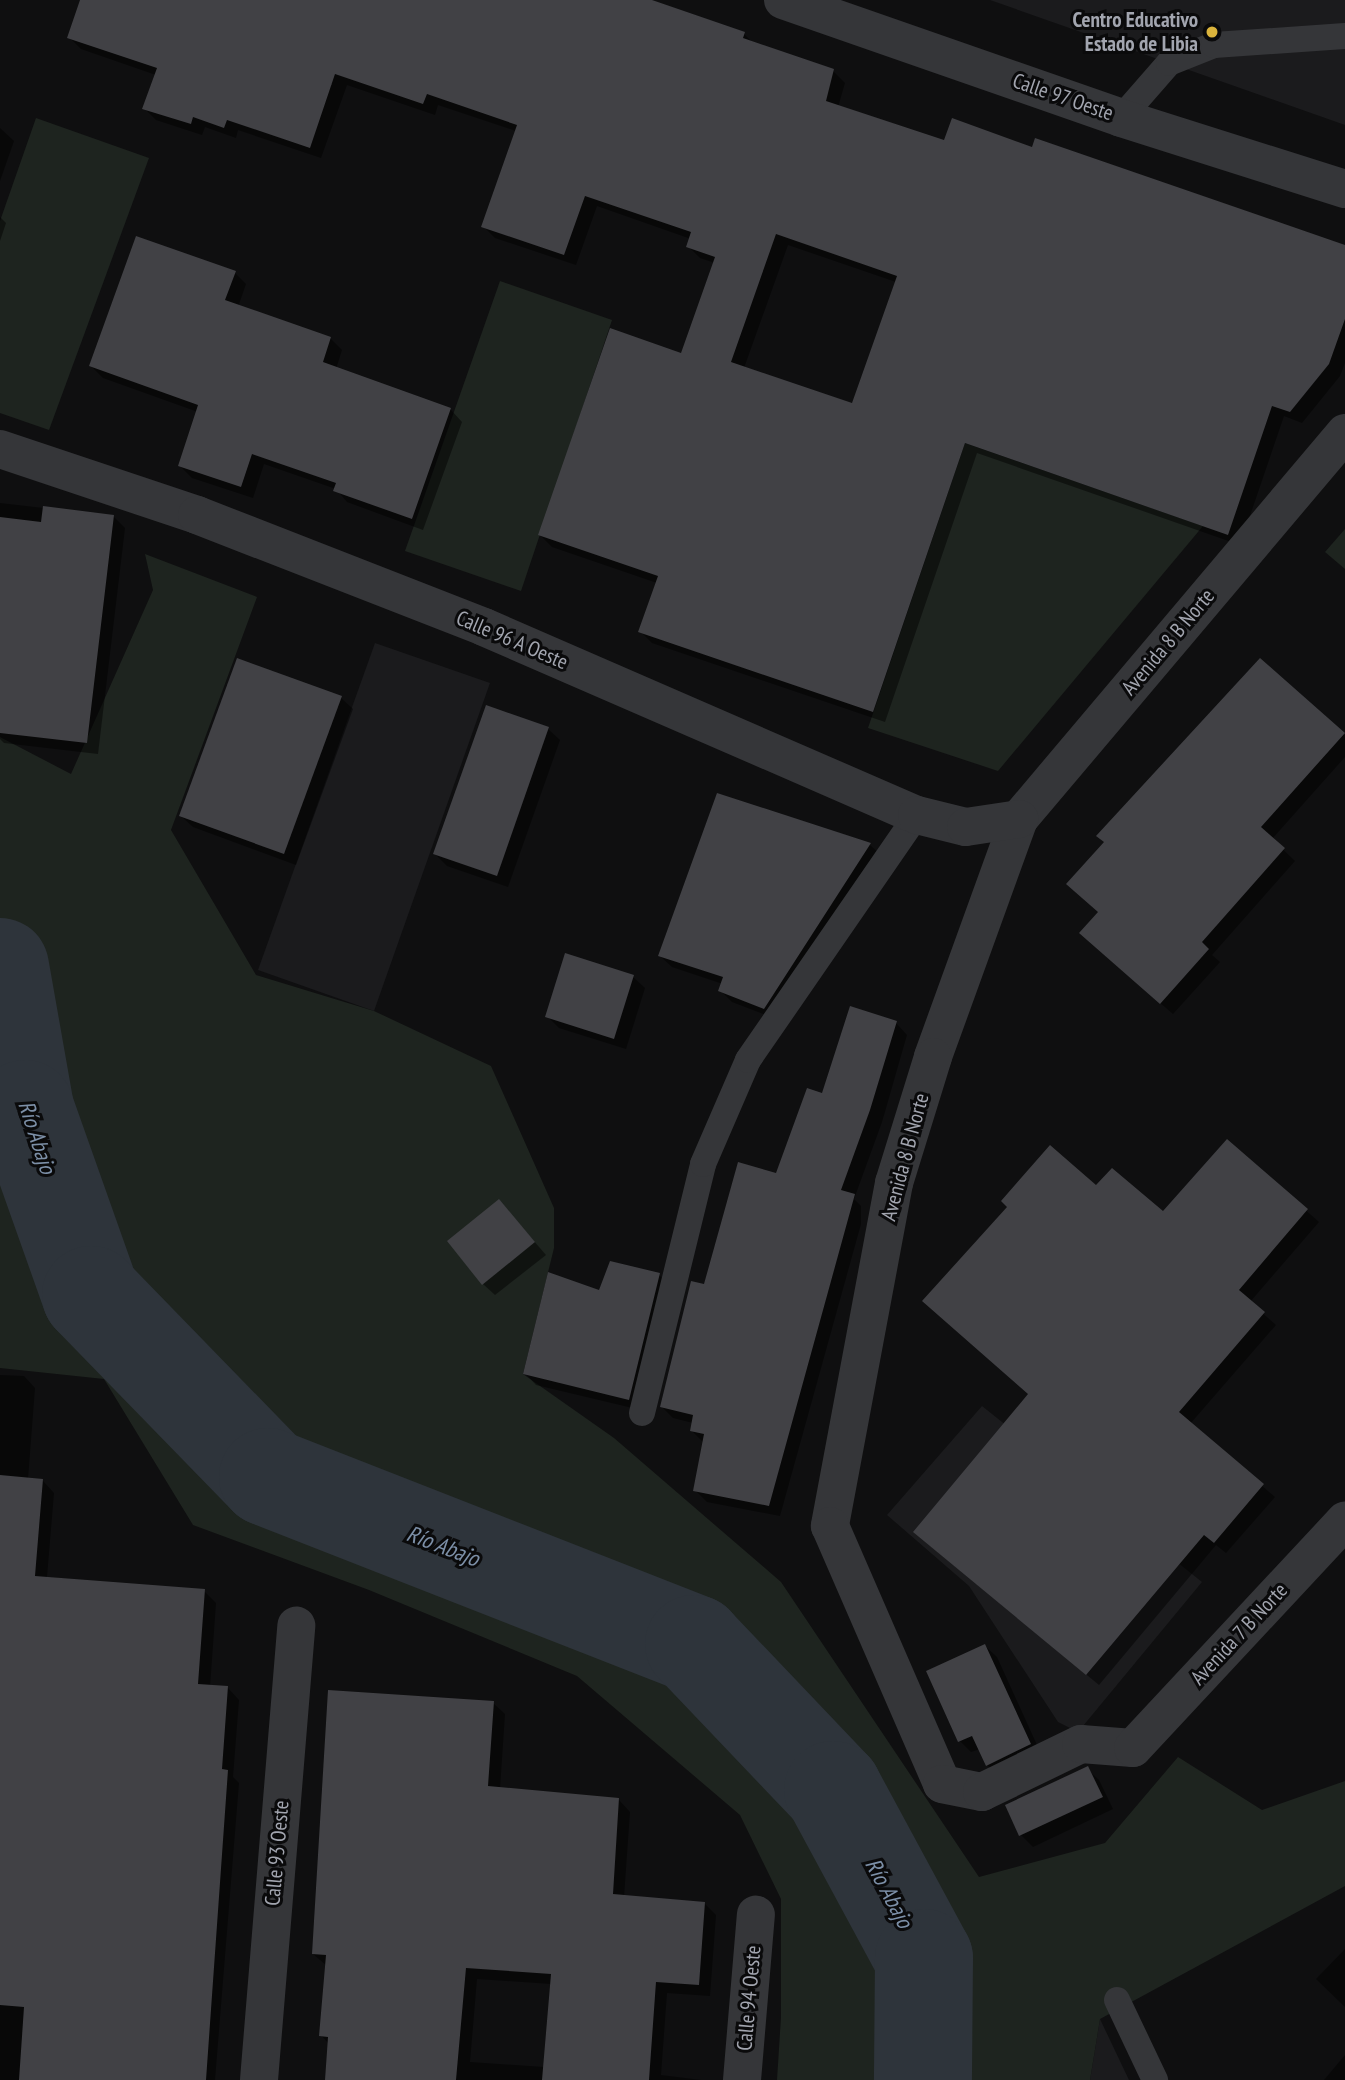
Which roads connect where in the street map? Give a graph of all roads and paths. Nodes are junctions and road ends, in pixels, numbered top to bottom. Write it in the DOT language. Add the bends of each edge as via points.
graph roads {
  1 [pos="783,0"];
  2 [pos="1345,36"];
  3 [pos="1121,118"];
  4 [pos="1345,189"];
  5 [pos="1345,433"];
  6 [pos="0,449"];
  7 [pos="916,815"];
  8 [pos="1020,819"];
  9 [pos="642,1413"];
  10 [pos="1345,1521"];
  11 [pos="296,1626"];
  12 [pos="1133,1748"];
  13 [pos="756,1915"];
  14 [pos="1117,2000"];
  15 [pos="259,2080"];
  16 [pos="742,2080"];
  17 [pos="1155,2080"];
  1 -- 3 [label="street, Calle 97 Oeste"];
  2 -- 3 [label="lane" via="1214,45 1169,63"];
  3 -- 4 [label="street, Calle 97 Oeste"];
  5 -- 8 [label="street, Avenida 8 B Norte"];
  6 -- 7 [label="street, Calle 96 A Oeste" via="197,515 484,627"];
  7 -- 8 [label="street, Calle 96 A Oeste" via="966,827"];
  7 -- 9 [label="lane" via="748,1060 702,1164"];
  8 -- 12 [label="street, Avenida 8 B Norte" via="933,1057 894,1183 830,1527 942,1784 982,1792 1081,1744"];
  10 -- 12 [label="street, Avenida 7 B Norte"];
  11 -- 15 [label="street, Calle 93 Oeste"];
  13 -- 16 [label="street, Calle 94 Oeste"];
  14 -- 17 [label="lane"];
}
